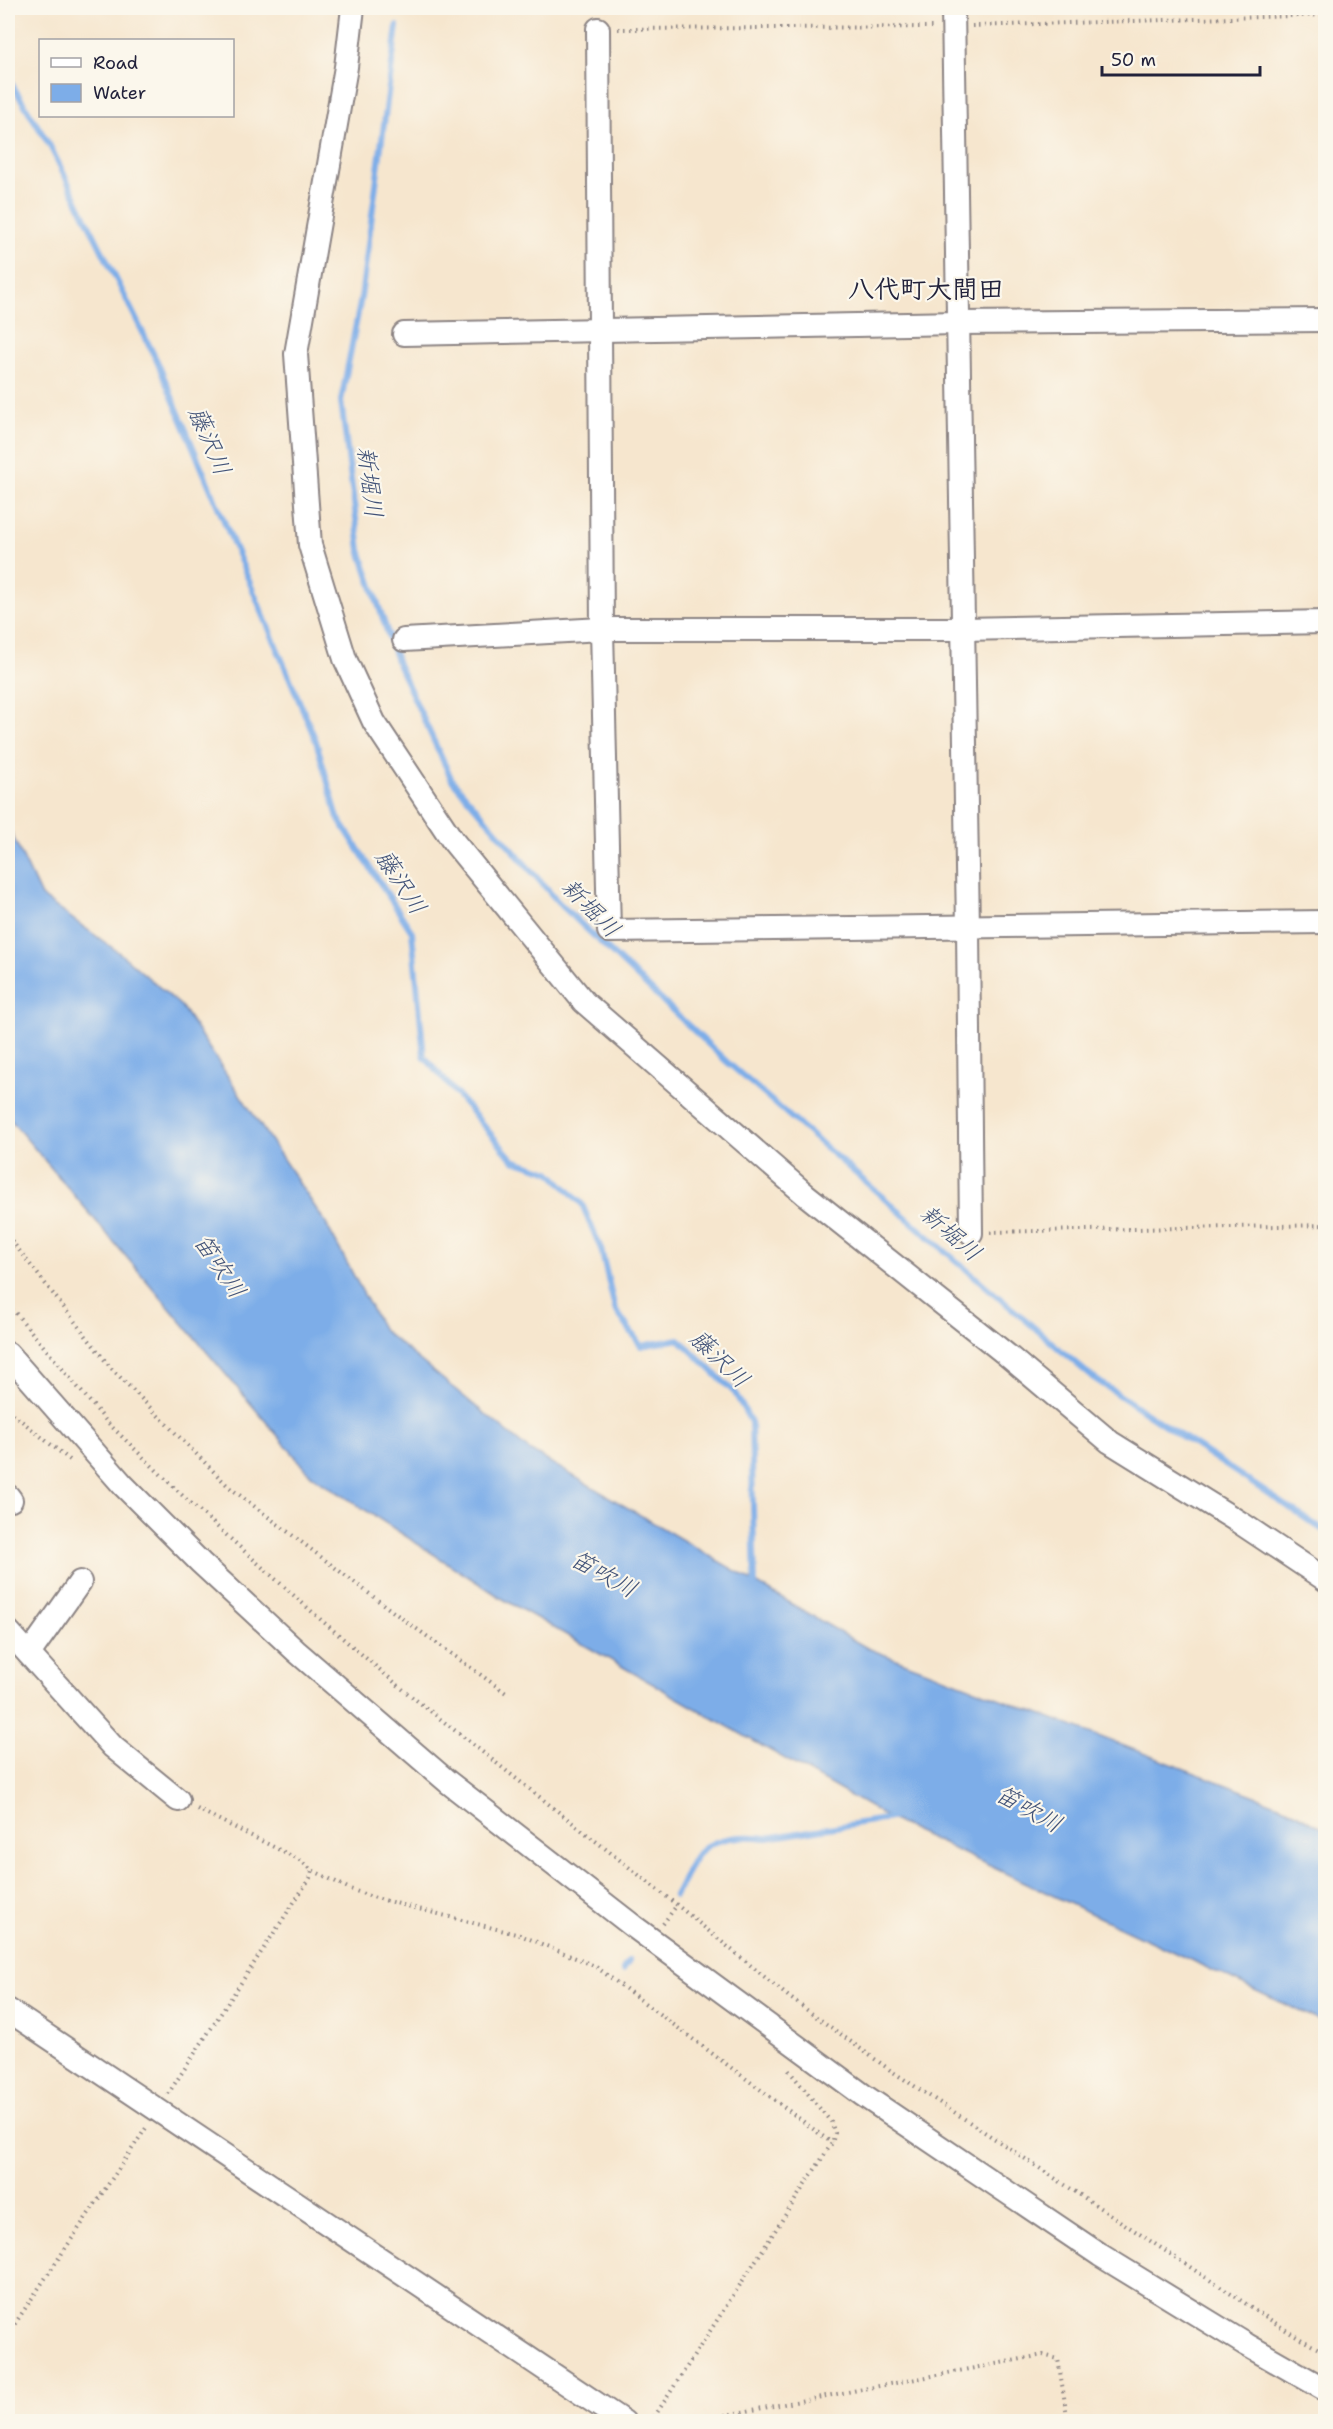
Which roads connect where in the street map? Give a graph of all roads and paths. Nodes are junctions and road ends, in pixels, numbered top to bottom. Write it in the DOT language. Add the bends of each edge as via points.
graph roads {
  1 [pos="353,8"];
  2 [pos="953,8"];
  3 [pos="598,29"];
  4 [pos="1326,320"];
  5 [pos="958,323"];
  6 [pos="601,331"];
  7 [pos="404,334"];
  8 [pos="1326,622"];
  9 [pos="602,629"];
  10 [pos="963,629"];
  11 [pos="404,640"];
  12 [pos="1326,922"];
  13 [pos="968,928"];
  14 [pos="1326,1224"];
  15 [pos="971,1233"];
  16 [pos="8,1236"];
  17 [pos="8,1304"];
  18 [pos="8,1354"];
  19 [pos="8,1410"];
  20 [pos="73,1462"];
  21 [pos="1326,1580"];
  22 [pos="80,1582"];
  23 [pos="8,1631"];
  24 [pos="29,1654"];
  25 [pos="506,1693"];
  26 [pos="177,1800"];
  27 [pos="312,1870"];
  28 [pos="677,1905"];
  29 [pos="670,1913"];
  30 [pos="8,2010"];
  31 [pos="786,2066"];
  32 [pos="158,2110"];
  33 [pos="832,2143"];
  34 [pos="8,2334"];
  35 [pos="1326,2353"];
  36 [pos="1326,2390"];
  37 [pos="624,2421"];
  38 [pos="651,2421"];
  39 [pos="689,2421"];
  40 [pos="1068,2421"];
  1 -- 21 [label="street" via="296,354 310,545 345,659 374,722 453,841 584,1002 806,1195 1007,1355 1110,1443"];
  2 -- 5 [label="street"];
  3 -- 6 [label="street"];
  4 -- 5 [label="street"];
  5 -- 6 [label="street"];
  5 -- 10 [label="street"];
  6 -- 7 [label="street"];
  6 -- 9 [label="street"];
  8 -- 10 [label="street"];
  9 -- 10 [label="street"];
  9 -- 11 [label="street"];
  9 -- 13 [label="street" via="609,931"];
  10 -- 13 [label="street"];
  12 -- 13 [label="street"];
  13 -- 15 [label="street"];
  14 -- 15 [label="path"];
  16 -- 25 [label="path" via="111,1368 229,1487"];
  17 -- 28 [label="path" via="107,1422 236,1544 406,1692"];
  18 -- 36 [label="street" via="123,1485 201,1563 448,1782 633,1926 863,2095 1100,2255"];
  19 -- 20 [label="path"];
  22 -- 24 [label="street"];
  23 -- 24 [label="street"];
  24 -- 26 [label="street" via="113,1747"];
  26 -- 27 [label="path" via="288,1854"];
  27 -- 32 [label="path"];
  27 -- 33 [label="path" via="372,1897 520,1935 595,1966"];
  28 -- 29 [label="path"];
  28 -- 35 [label="path" via="789,1997 890,2070 1189,2268"];
  30 -- 32 [label="street"];
  31 -- 33 [label="path" via="831,2122 835,2133"];
  32 -- 34 [label="path"];
  32 -- 37 [label="street"];
  33 -- 38 [label="path"];
  39 -- 40 [label="path" via="1043,2355 1058,2359"];
}
